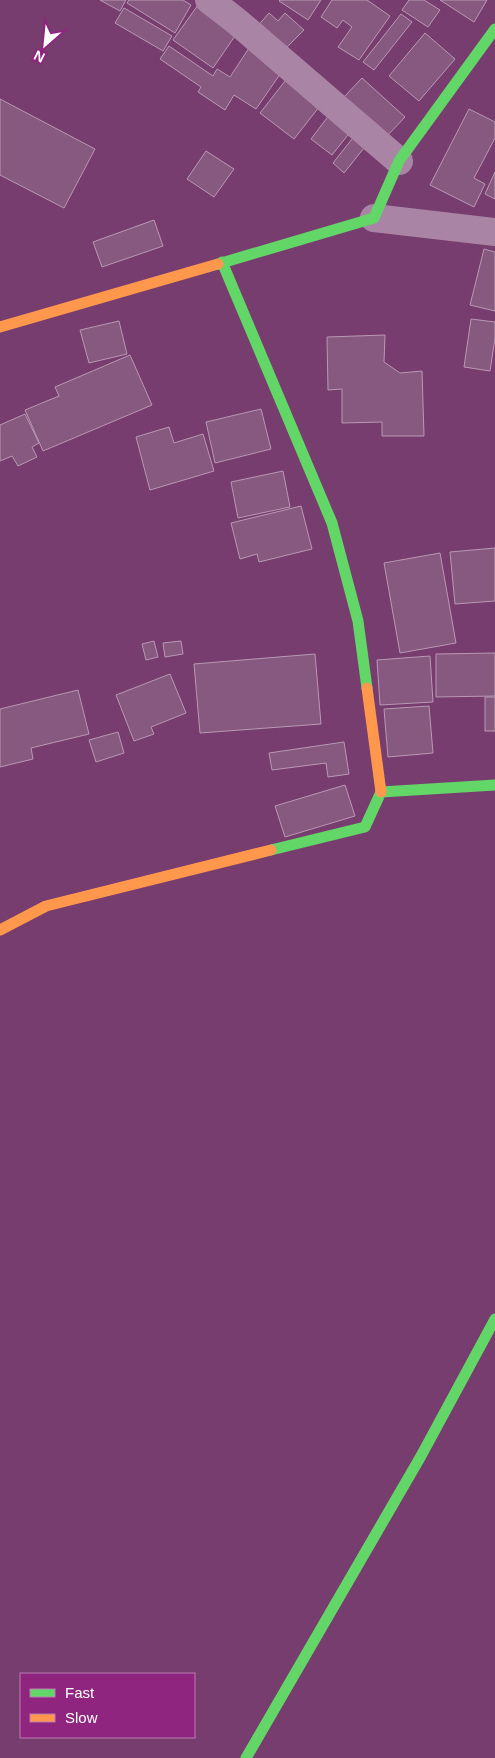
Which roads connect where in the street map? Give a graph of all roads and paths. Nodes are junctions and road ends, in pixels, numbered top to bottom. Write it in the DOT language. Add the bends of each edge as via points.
graph roads {
  1 [pos="209,0"];
  2 [pos="495,29"];
  3 [pos="399,162"];
  4 [pos="374,218"];
  5 [pos="495,232"];
  6 [pos="222,262"];
  7 [pos="0,326"];
  8 [pos="495,785"];
  9 [pos="381,792"];
  10 [pos="1,927"];
  11 [pos="495,1319"];
  12 [pos="246,1758"];
  1 -- 3 [label="street"];
  2 -- 3 [label="street"];
  3 -- 4 [label="street"];
  4 -- 5 [label="street"];
  4 -- 6 [label="street"];
  6 -- 7 [label="street"];
  6 -- 9 [label="street" via="332,523 358,621"];
  8 -- 9 [label="street"];
  9 -- 10 [label="street" via="365,827 46,906"];
  11 -- 12 [label="street" via="421,1456"];
}
